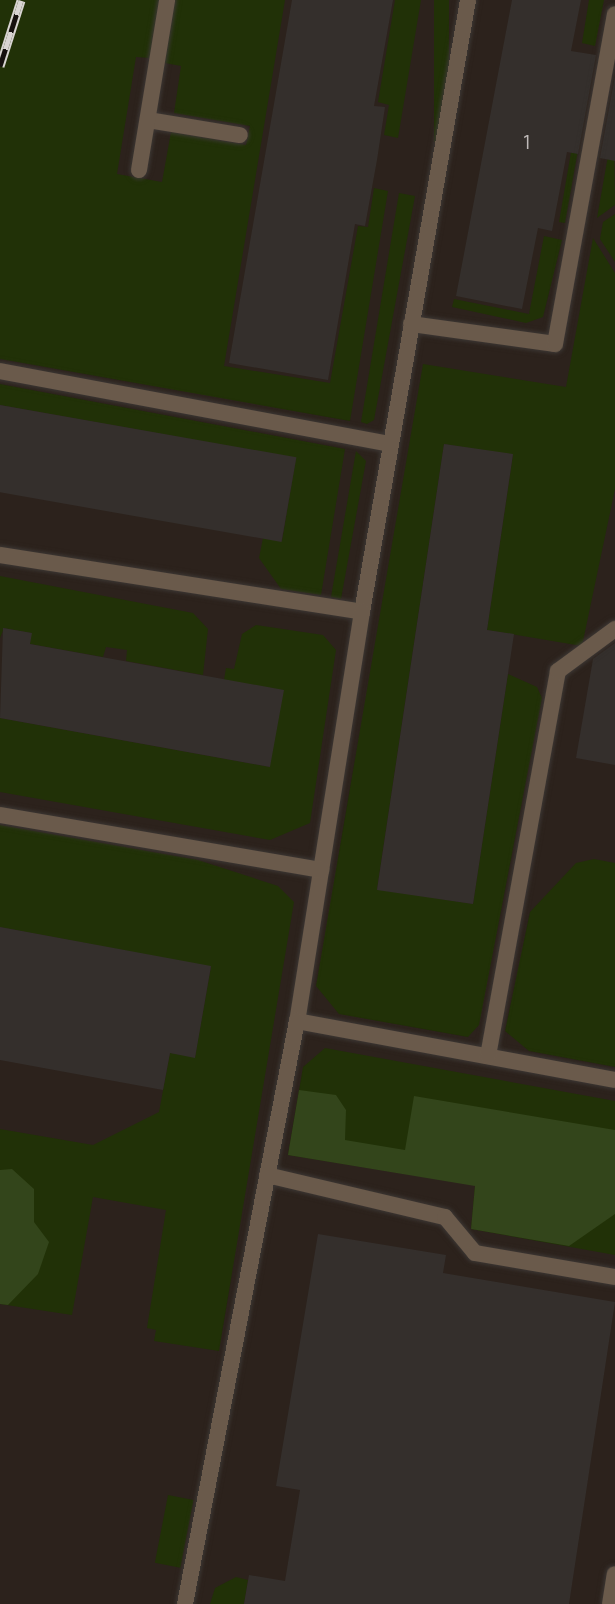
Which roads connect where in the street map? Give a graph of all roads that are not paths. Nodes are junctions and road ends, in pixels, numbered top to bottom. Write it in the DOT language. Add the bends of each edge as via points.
graph roads {
  1 [pos="167,0"];
  2 [pos="468,0"];
  3 [pos="615,14"];
  4 [pos="609,94"];
  5 [pos="148,120"];
  6 [pos="240,135"];
  7 [pos="139,170"];
  8 [pos="411,324"];
  9 [pos="0,371"];
  10 [pos="390,444"];
  11 [pos="0,555"];
  12 [pos="362,612"];
  13 [pos="615,629"];
  14 [pos="0,815"];
  15 [pos="321,870"];
  16 [pos="297,1021"];
  17 [pos="488,1056"];
  18 [pos="615,1080"];
  19 [pos="267,1175"];
  20 [pos="615,1277"];
  21 [pos="615,1574"];
  22 [pos="185,1604"];
  23 [pos="610,1604"];
  1 -- 5 [label="lane"];
  2 -- 8 [label="lane"];
  3 -- 4 [label="lane"];
  4 -- 8 [label="lane" via="555,344"];
  5 -- 6 [label="lane"];
  5 -- 7 [label="lane"];
  8 -- 10 [label="lane"];
  9 -- 10 [label="lane"];
  10 -- 12 [label="lane"];
  11 -- 12 [label="lane"];
  12 -- 15 [label="lane"];
  13 -- 17 [label="lane" via="558,671"];
  14 -- 15 [label="lane"];
  15 -- 16 [label="lane"];
  16 -- 17 [label="lane"];
  16 -- 19 [label="lane"];
  17 -- 18 [label="lane"];
  19 -- 20 [label="lane" via="445,1217 475,1253"];
  19 -- 22 [label="lane"];
  21 -- 23 [label="lane"];
}
